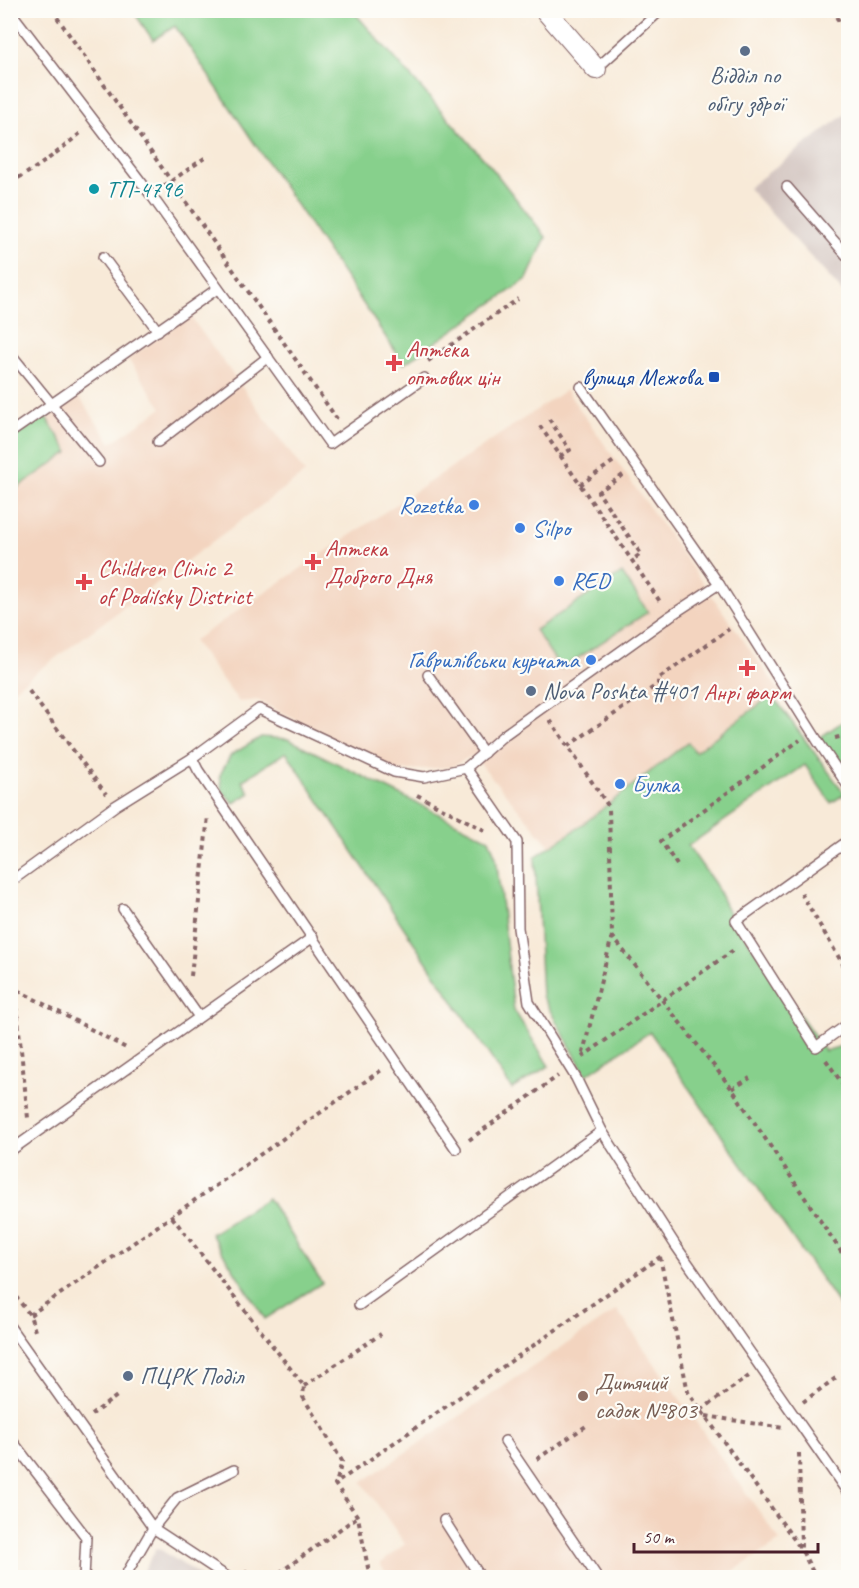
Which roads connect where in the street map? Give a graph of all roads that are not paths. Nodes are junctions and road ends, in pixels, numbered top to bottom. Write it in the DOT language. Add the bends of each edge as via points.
graph roads {
  1 [pos="545,10"];
  2 [pos="661,10"];
  3 [pos="10,11"];
  4 [pos="596,69"];
  5 [pos="787,187"];
  6 [pos="103,257"];
  7 [pos="849,257"];
  8 [pos="217,289"];
  9 [pos="158,331"];
  10 [pos="10,353"];
  11 [pos="268,357"];
  12 [pos="424,378"];
  13 [pos="580,387"];
  14 [pos="53,405"];
  15 [pos="10,433"];
  16 [pos="158,442"];
  17 [pos="99,462"];
  18 [pos="719,584"];
  19 [pos="428,675"];
  20 [pos="484,753"];
  21 [pos="192,758"];
  22 [pos="466,768"];
  23 [pos="849,786"];
  24 [pos="849,841"];
  25 [pos="10,882"];
  26 [pos="123,909"];
  27 [pos="313,937"];
  28 [pos="199,1017"];
  29 [pos="849,1024"];
  30 [pos="602,1131"];
  31 [pos="456,1149"];
  32 [pos="10,1151"];
  33 [pos="359,1305"];
  34 [pos="10,1328"];
  35 [pos="10,1438"];
  36 [pos="505,1441"];
  37 [pos="234,1470"];
  38 [pos="849,1493"];
  39 [pos="444,1520"];
  40 [pos="153,1528"];
  41 [pos="84,1578"];
  42 [pos="124,1578"];
  43 [pos="229,1578"];
  44 [pos="481,1578"];
  45 [pos="598,1578"];
  1 -- 4 [label="street"];
  2 -- 4 [label="lane"];
  3 -- 8 [label="lane" via="151,195"];
  5 -- 7 [label="lane"];
  6 -- 9 [label="lane"];
  8 -- 9 [label="lane"];
  8 -- 11 [label="lane"];
  9 -- 14 [label="lane"];
  10 -- 14 [label="lane"];
  11 -- 12 [label="lane" via="330,444"];
  11 -- 16 [label="lane"];
  13 -- 18 [label="lane"];
  14 -- 15 [label="lane"];
  14 -- 17 [label="lane"];
  18 -- 20 [label="lane"];
  18 -- 23 [label="lane"];
  19 -- 20 [label="lane"];
  20 -- 22 [label="lane"];
  21 -- 22 [label="lane" via="260,709 394,772 424,777"];
  21 -- 25 [label="lane" via="115,806"];
  21 -- 27 [label="lane"];
  22 -- 30 [label="lane" via="517,842 519,928 529,1002 576,1078"];
  24 -- 29 [label="lane" via="736,921 816,1047"];
  26 -- 28 [label="lane"];
  27 -- 28 [label="lane"];
  27 -- 31 [label="lane"];
  28 -- 32 [label="lane"];
  30 -- 33 [label="lane"];
  30 -- 38 [label="lane" via="798,1425"];
  34 -- 40 [label="lane"];
  35 -- 41 [label="lane" via="86,1537"];
  36 -- 45 [label="lane"];
  37 -- 40 [label="lane" via="177,1498"];
  39 -- 44 [label="lane"];
  40 -- 42 [label="lane"];
  40 -- 43 [label="lane"];
}
